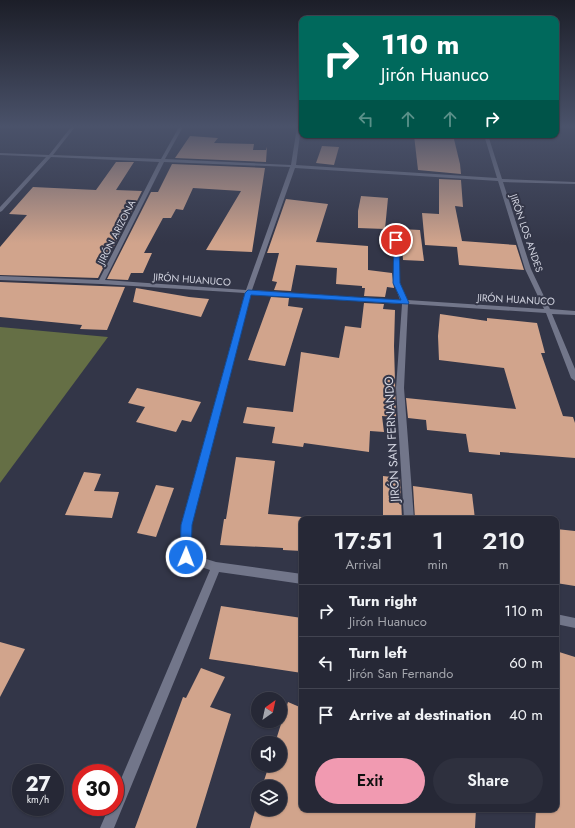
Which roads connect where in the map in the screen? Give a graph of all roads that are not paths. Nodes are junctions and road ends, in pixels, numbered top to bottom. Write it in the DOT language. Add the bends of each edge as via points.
graph roads {
  1 [pos="41,166"];
  2 [pos="160,166"];
  3 [pos="284,166"];
  4 [pos="293,166"];
  5 [pos="495,166"];
  6 [pos="499,180"];
  7 [pos="575,183"];
  8 [pos="0,210"];
  9 [pos="396,240"];
  10 [pos="0,278"];
  11 [pos="100,282"];
  12 [pos="248,293"];
  13 [pos="405,303"];
  14 [pos="548,311"];
  15 [pos="575,312"];
  16 [pos="575,378"];
  17 [pos="409,516"];
  18 [pos="216,568"];
  19 [pos="299,579"];
  20 [pos="559,620"];
  21 [pos="575,623"];
  22 [pos="107,828"];
  1 -- 8 [label="street"];
  2 -- 11 [label="street, JIRÓN ARIZONA"];
  3 -- 4 [label="street"];
  4 -- 6 [label="street"];
  4 -- 12 [label="street"];
  5 -- 6 [label="street, JIRÓN LOS ANDES"];
  6 -- 7 [label="street"];
  6 -- 14 [label="street, JIRÓN LOS ANDES" via="528,269"];
  9 -- 13 [label="street, JIRÓN SAN FERNANDO" via="396,283"];
  10 -- 11 [label="street, JIRÓN HUANUCO"];
  11 -- 12 [label="street, JIRÓN HUANUCO"];
  12 -- 13 [label="street, JIRÓN HUANUCO"];
  12 -- 18 [label="street" via="186,525 186,557"];
  13 -- 14 [label="street, JIRÓN HUANUCO"];
  13 -- 17 [label="street, JIRÓN SAN FERNANDO" via="400,388"];
  14 -- 15 [label="street, JIRÓN HUANUCO"];
  14 -- 16 [label="street, JIRÓN LOS ANDES"];
  18 -- 19 [label="street"];
  18 -- 22 [label="street"];
  20 -- 21 [label="street"];
}
